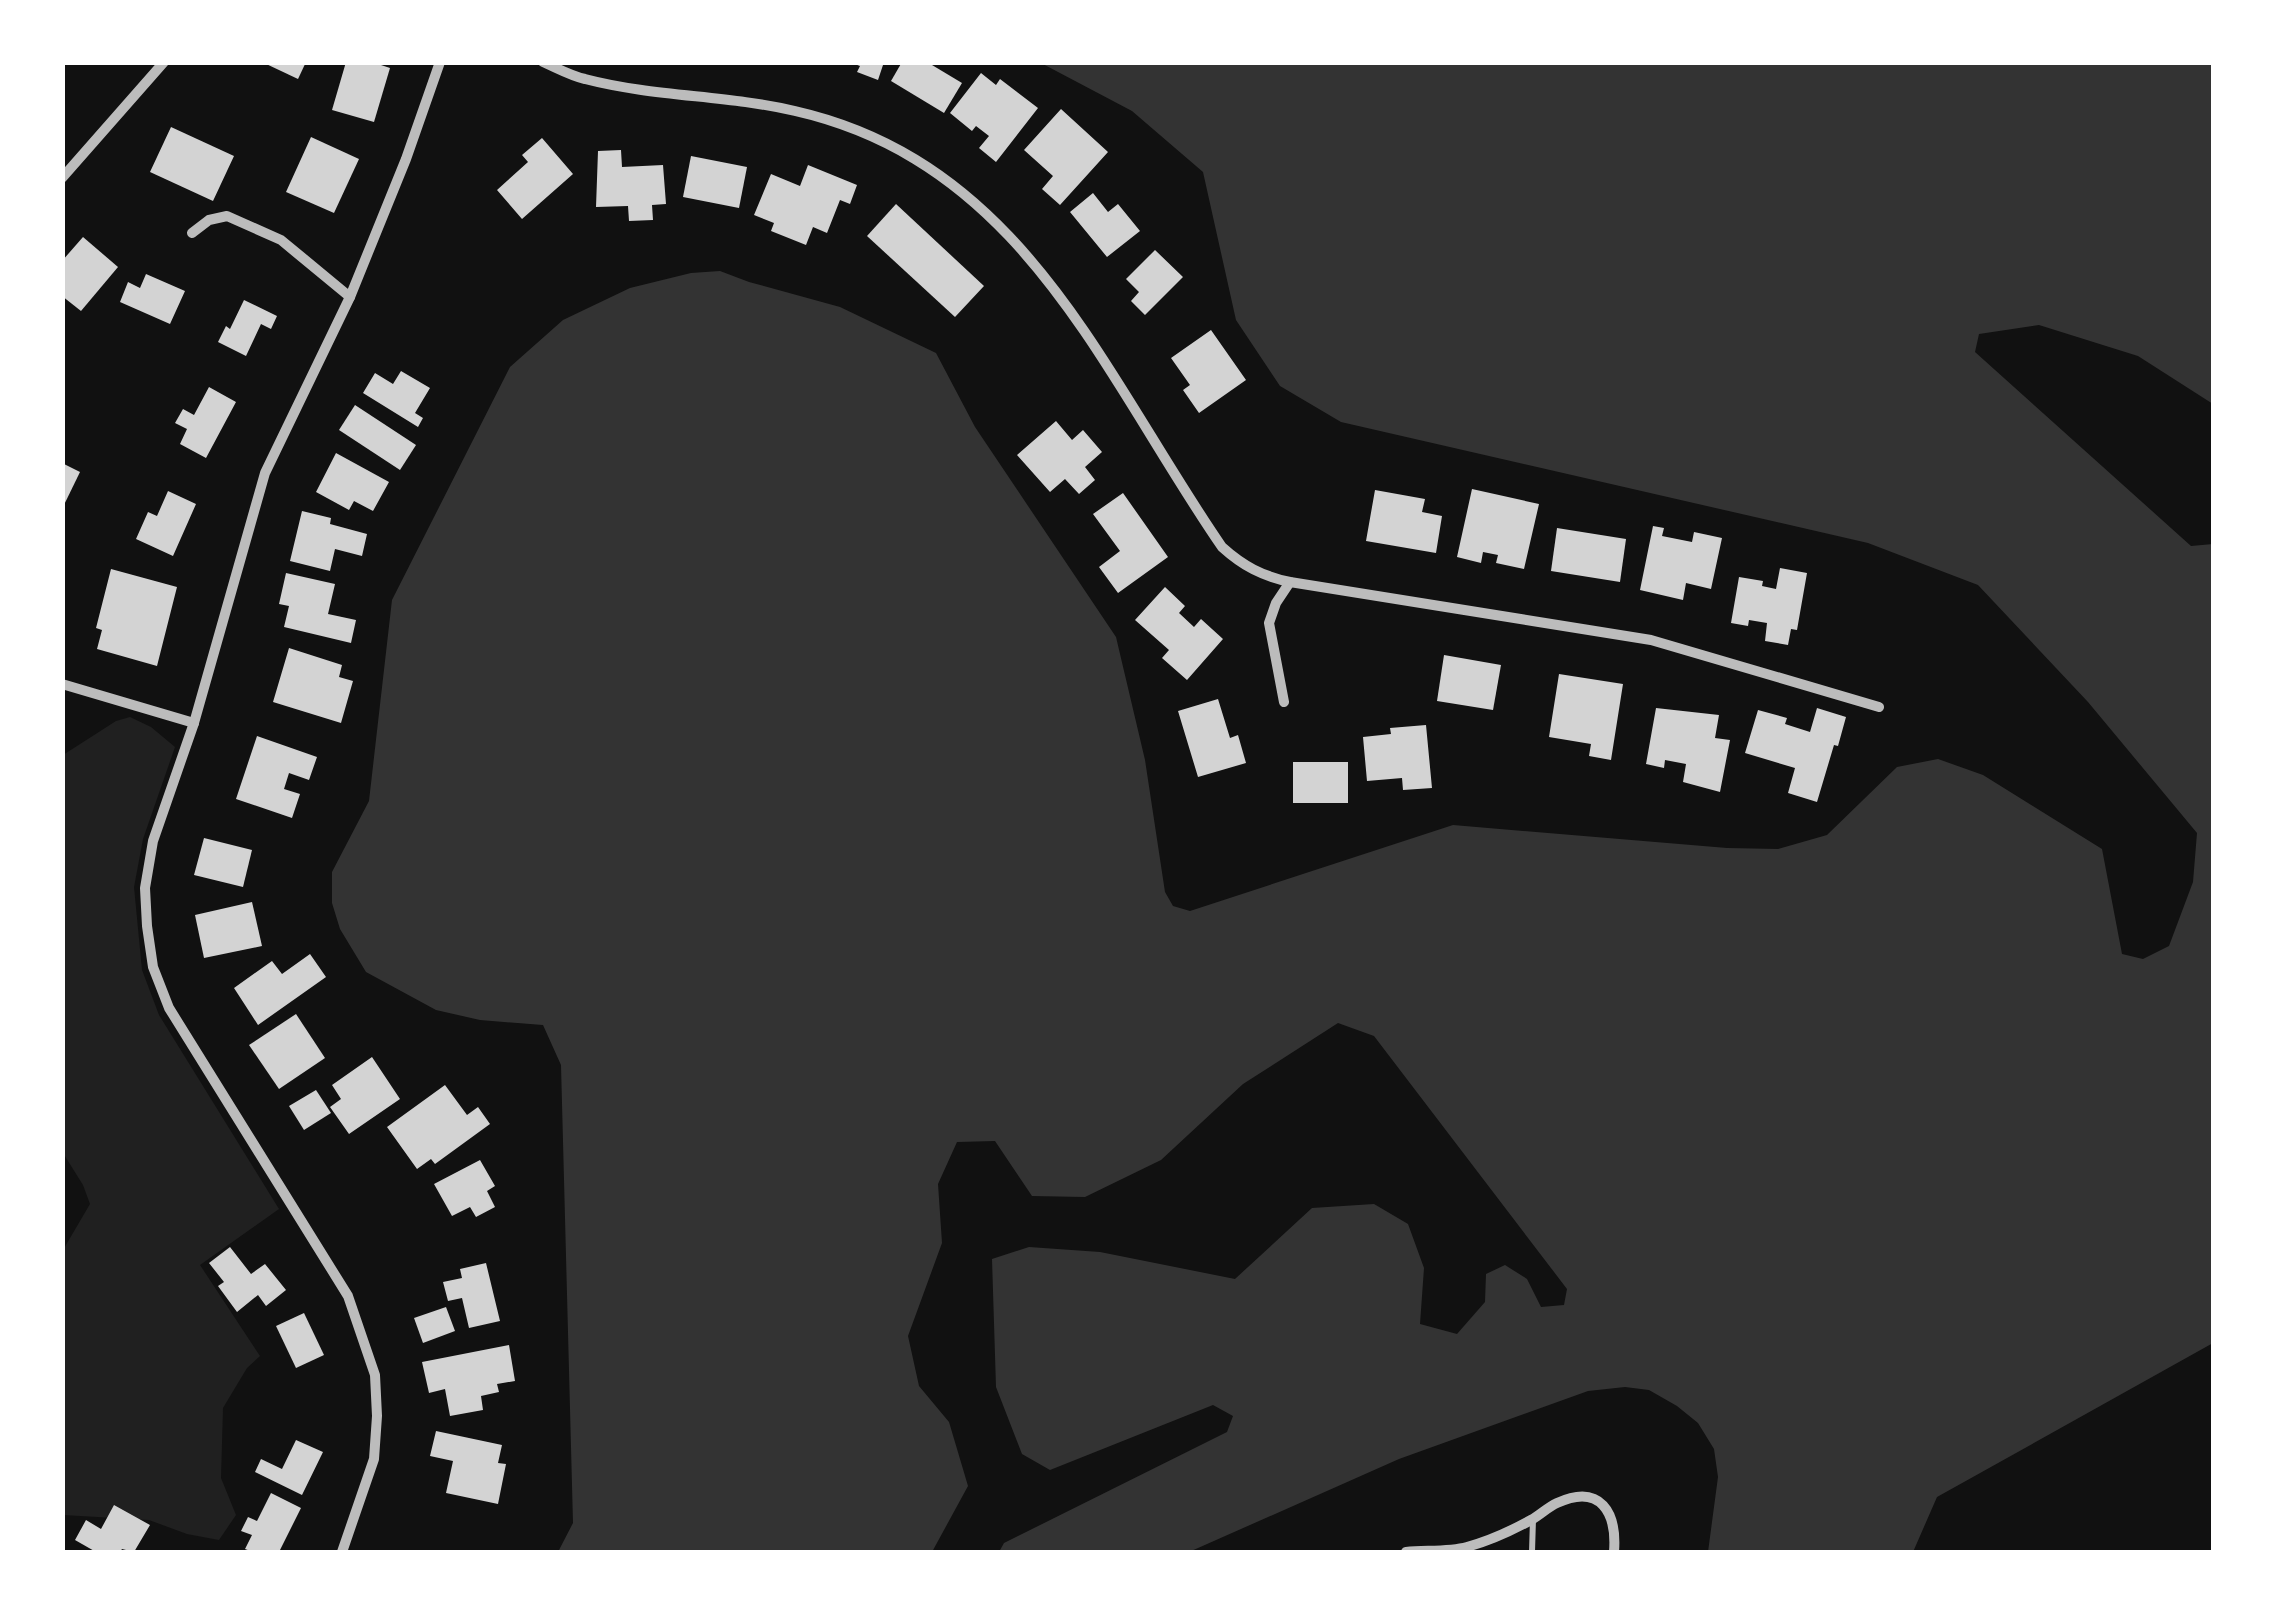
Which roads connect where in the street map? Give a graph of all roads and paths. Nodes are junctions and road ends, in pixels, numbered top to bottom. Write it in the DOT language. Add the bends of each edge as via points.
graph roads {
  1 [pos="164,62"];
  2 [pos="440,62"];
  3 [pos="543,62"];
  4 [pos="62,178"];
  5 [pos="192,233"];
  6 [pos="350,297"];
  7 [pos="1290,582"];
  8 [pos="62,684"];
  9 [pos="1284,702"];
  10 [pos="1879,707"];
  11 [pos="194,723"];
  12 [pos="1532,1519"];
  13 [pos="1462,1550"];
  14 [pos="342,1552"];
  15 [pos="1406,1552"];
  16 [pos="1532,1552"];
  17 [pos="1614,1552"];
  1 -- 4 [label="street"];
  2 -- 6 [label="street"];
  3 -- 7 [label="street" via="584,79 794,110 896,148 939,174 1020,244 1222,547 1242,565"];
  5 -- 6 [label="street" via="226,216 281,240"];
  6 -- 11 [label="street" via="265,473"];
  7 -- 9 [label="street" via="1269,623"];
  7 -- 10 [label="street" via="1652,640"];
  8 -- 11 [label="street"];
  11 -- 14 [label="street" via="148,872 153,967 169,1008 348,1296 375,1375 374,1459"];
  12 -- 13 [label="street"];
  12 -- 16 [label="lane"];
  12 -- 17 [label="street" via="1576,1497 1596,1500 1609,1510 1616,1529"];
  13 -- 15 [label="street"];
}
